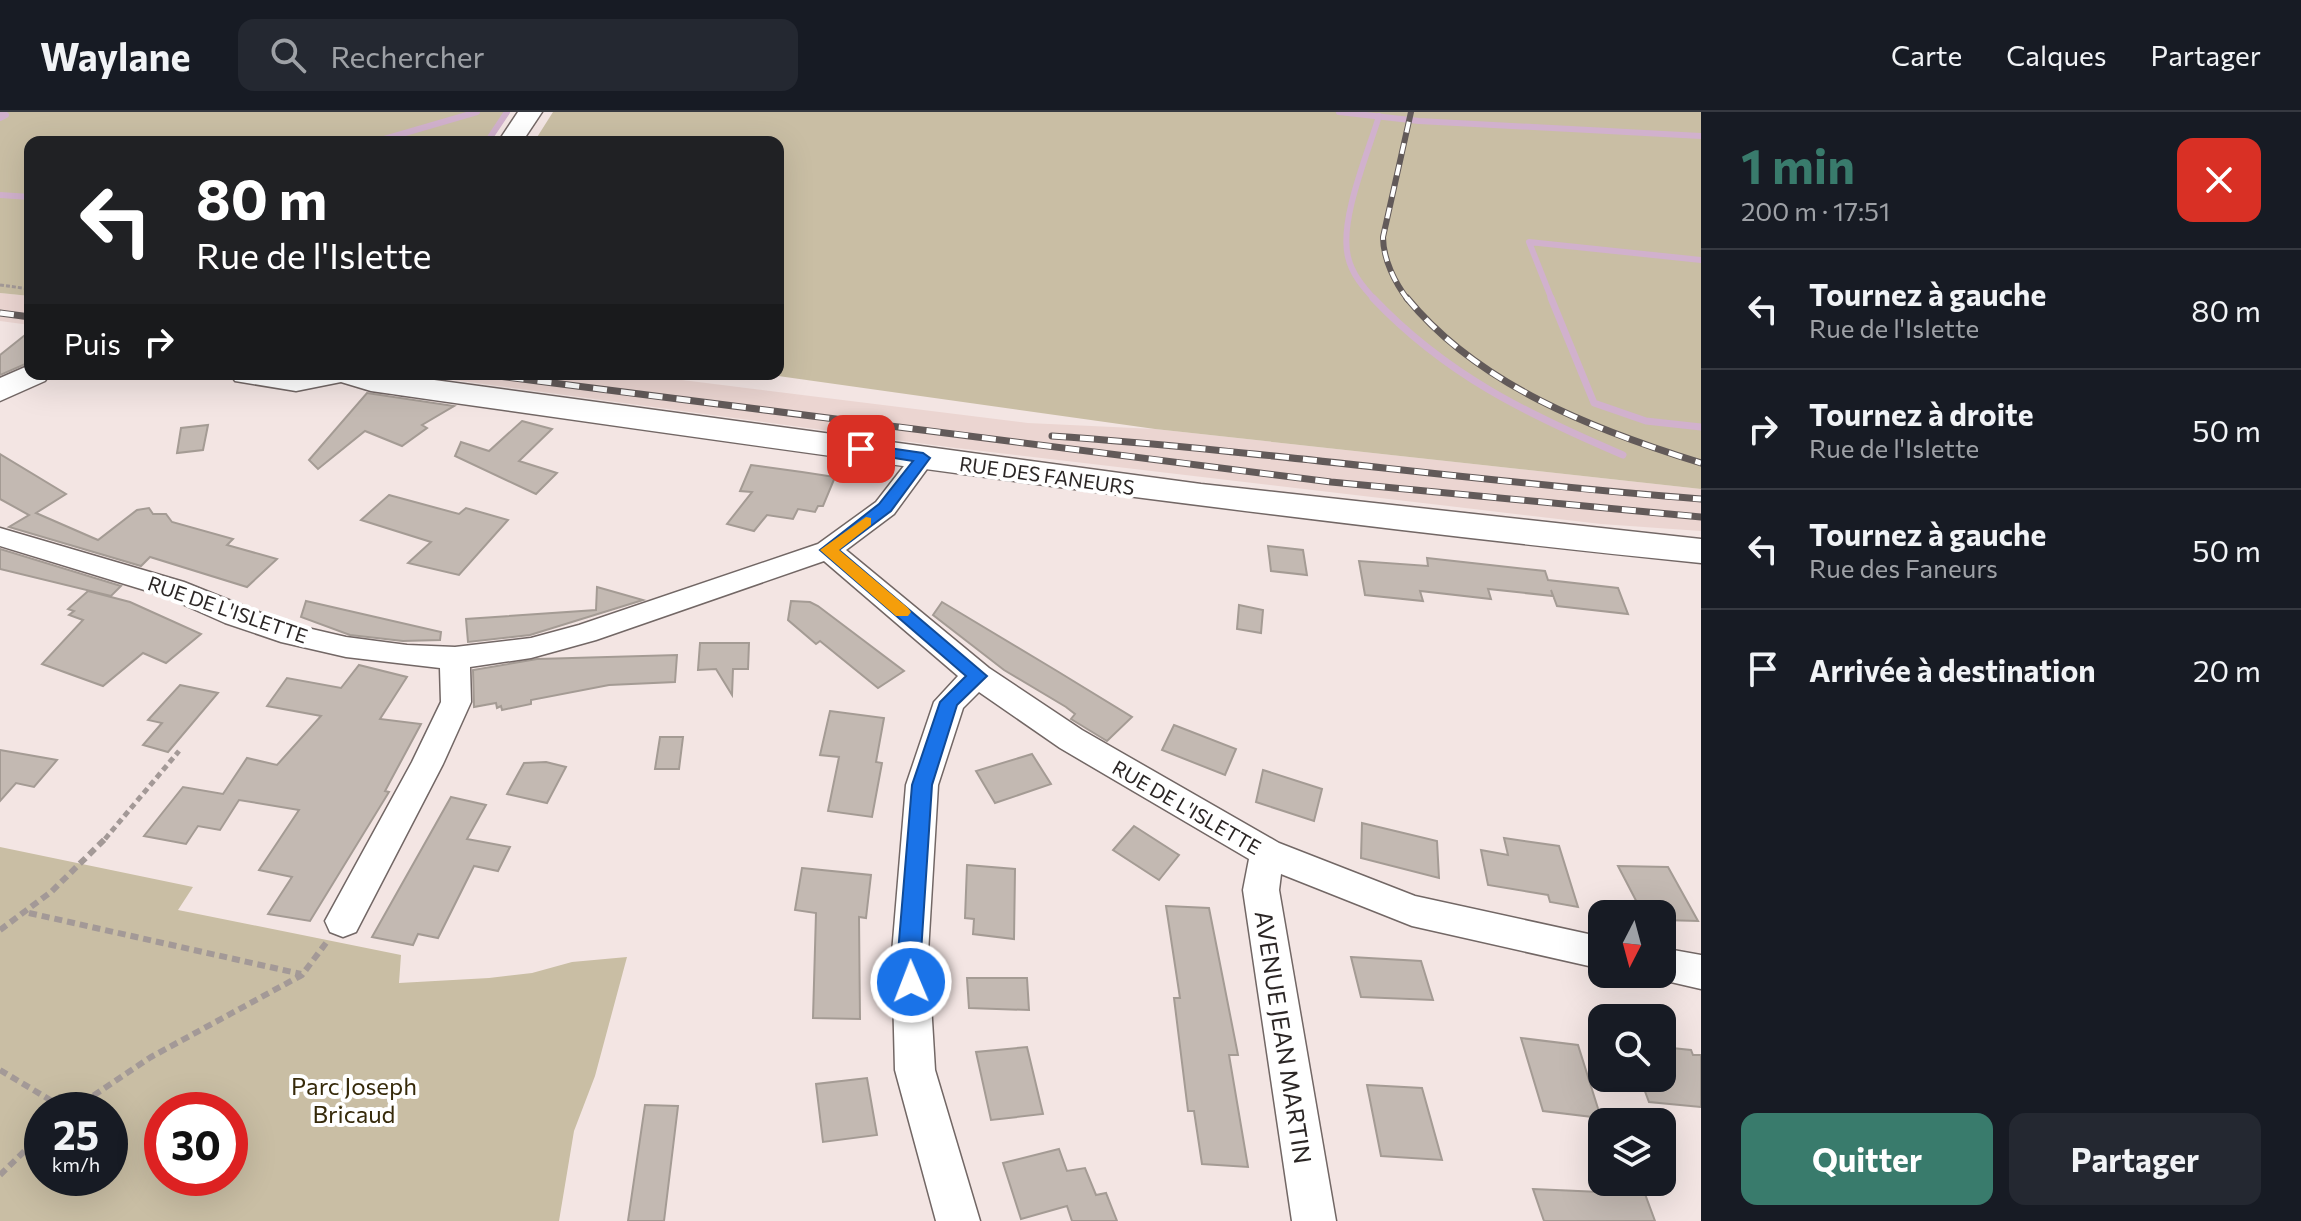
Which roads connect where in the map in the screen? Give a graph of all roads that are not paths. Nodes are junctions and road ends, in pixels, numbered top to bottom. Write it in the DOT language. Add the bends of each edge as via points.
graph roads {
  1 [pos="530,112"];
  2 [pos="514,136"];
  3 [pos="24,379"];
  4 [pos="368,380"];
  5 [pos="0,391"];
  6 [pos="923,458"];
  7 [pos="0,537"];
  8 [pos="828,550"];
  9 [pos="1701,551"];
  10 [pos="455,658"];
  11 [pos="978,676"];
  12 [pos="1267,853"];
  13 [pos="343,921"];
  14 [pos="1588,950"];
  15 [pos="1676,968"];
  16 [pos="1701,972"];
  17 [pos="958,1221"];
  18 [pos="1314,1221"];
  1 -- 2 [label="street"];
  3 -- 5 [label="street"];
  4 -- 6 [label="street, RUE DES FANEURS"];
  6 -- 8 [label="street, RUE DE L'ISLETTE" via="885,508"];
  6 -- 9 [label="street, RUE DES FANEURS" via="1461,529"];
  7 -- 10 [label="street, RUE DE L'ISLETTE" via="174,589 281,632 346,647"];
  8 -- 10 [label="street, RUE DE L'ISLETTE" via="586,633 531,648"];
  8 -- 11 [label="street, RUE DE L'ISLETTE"];
  10 -- 13 [label="street" via="456,702"];
  11 -- 12 [label="street, RUE DE L'ISLETTE" via="1071,739"];
  11 -- 17 [label="street" via="949,702 922,785 910,953 915,1070"];
  12 -- 14 [label="street, RUE DE L'ISLETTE" via="1412,911"];
  12 -- 18 [label="street, AVENUE JEAN MARTIN" via="1261,890"];
  15 -- 16 [label="street"];
}
